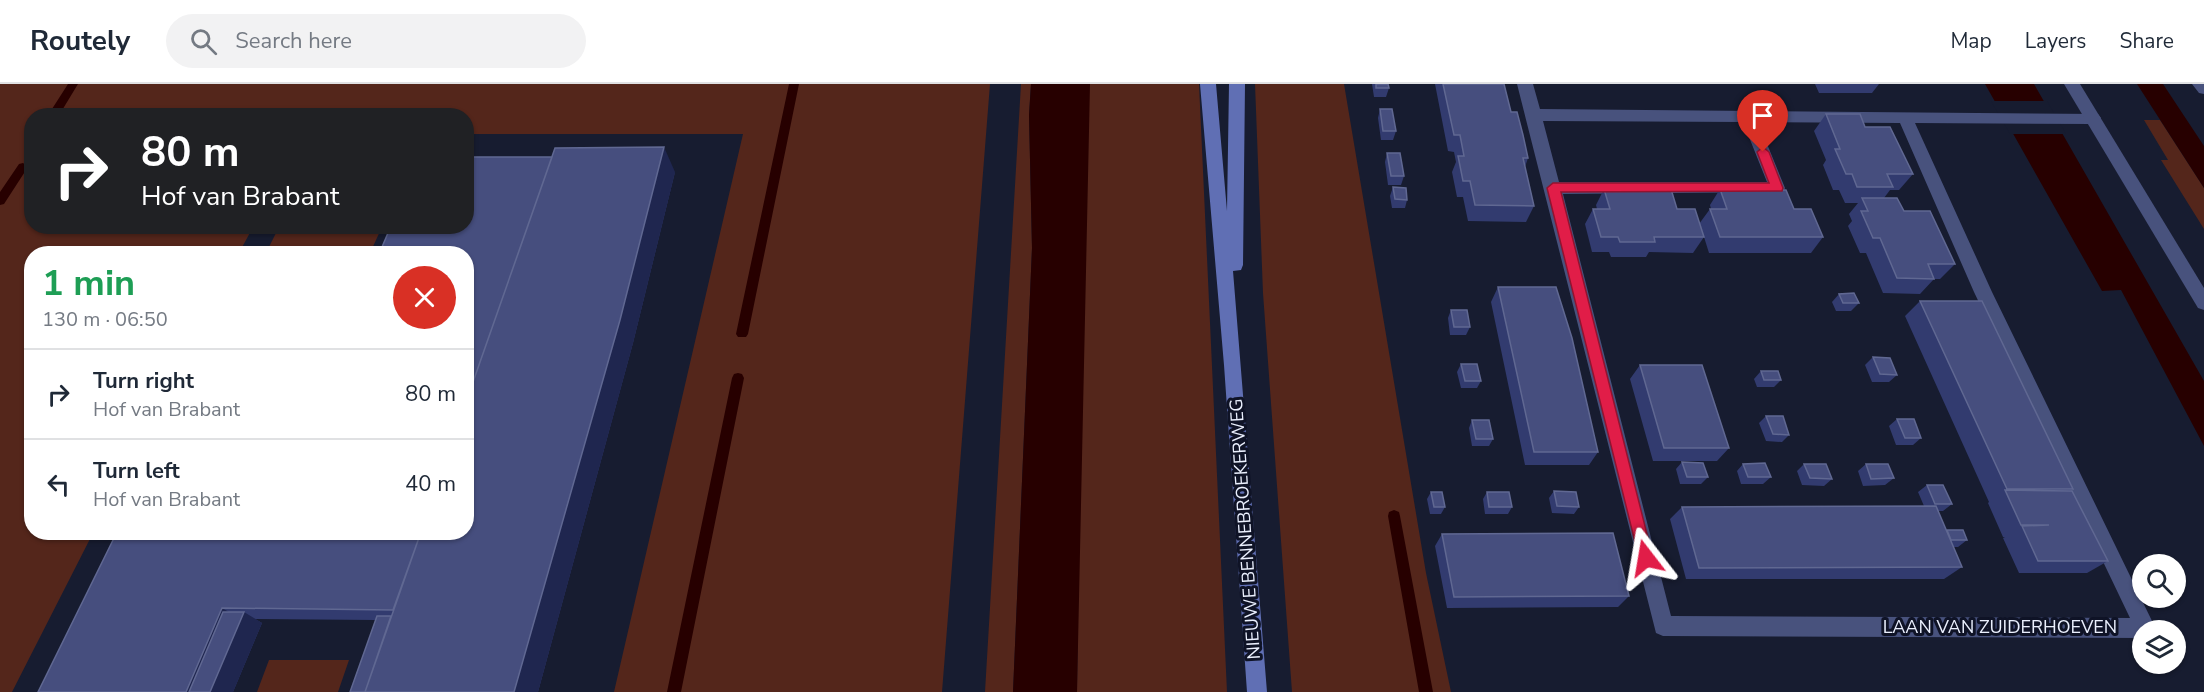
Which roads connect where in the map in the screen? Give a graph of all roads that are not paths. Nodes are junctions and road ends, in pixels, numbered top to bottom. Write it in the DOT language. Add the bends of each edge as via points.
graph roads {
  1 [pos="1208,84"];
  2 [pos="1237,84"];
  3 [pos="1525,84"];
  4 [pos="2072,84"];
  5 [pos="2200,84"];
  6 [pos="2204,90"];
  7 [pos="1532,115"];
  8 [pos="1748,116"];
  9 [pos="1905,117"];
  10 [pos="2092,117"];
  11 [pos="1553,188"];
  12 [pos="2204,303"];
  13 [pos="1233,365"];
  14 [pos="1257,692"];
  1 -- 13 [label="main road, NIEUWE BENNEBROEKERWEG"];
  2 -- 13 [label="main road, NIEUWE BENNEBROEKERWEG"];
  3 -- 7 [label="street, LAAN VAN ZUIDERHOEVEN"];
  4 -- 10 [label="street"];
  5 -- 6 [label="street"];
  7 -- 8 [label="street"];
  7 -- 11 [label="street, LAAN VAN ZUIDERHOEVEN"];
  8 -- 9 [label="street"];
  8 -- 11 [label="street" via="1777,188"];
  9 -- 10 [label="street"];
  9 -- 11 [label="street, LAAN VAN ZUIDERHOEVEN" via="1983,292 2145,628 1663,626"];
  10 -- 12 [label="street"];
  13 -- 14 [label="main road, NIEUWE BENNEBROEKERWEG"];
}
